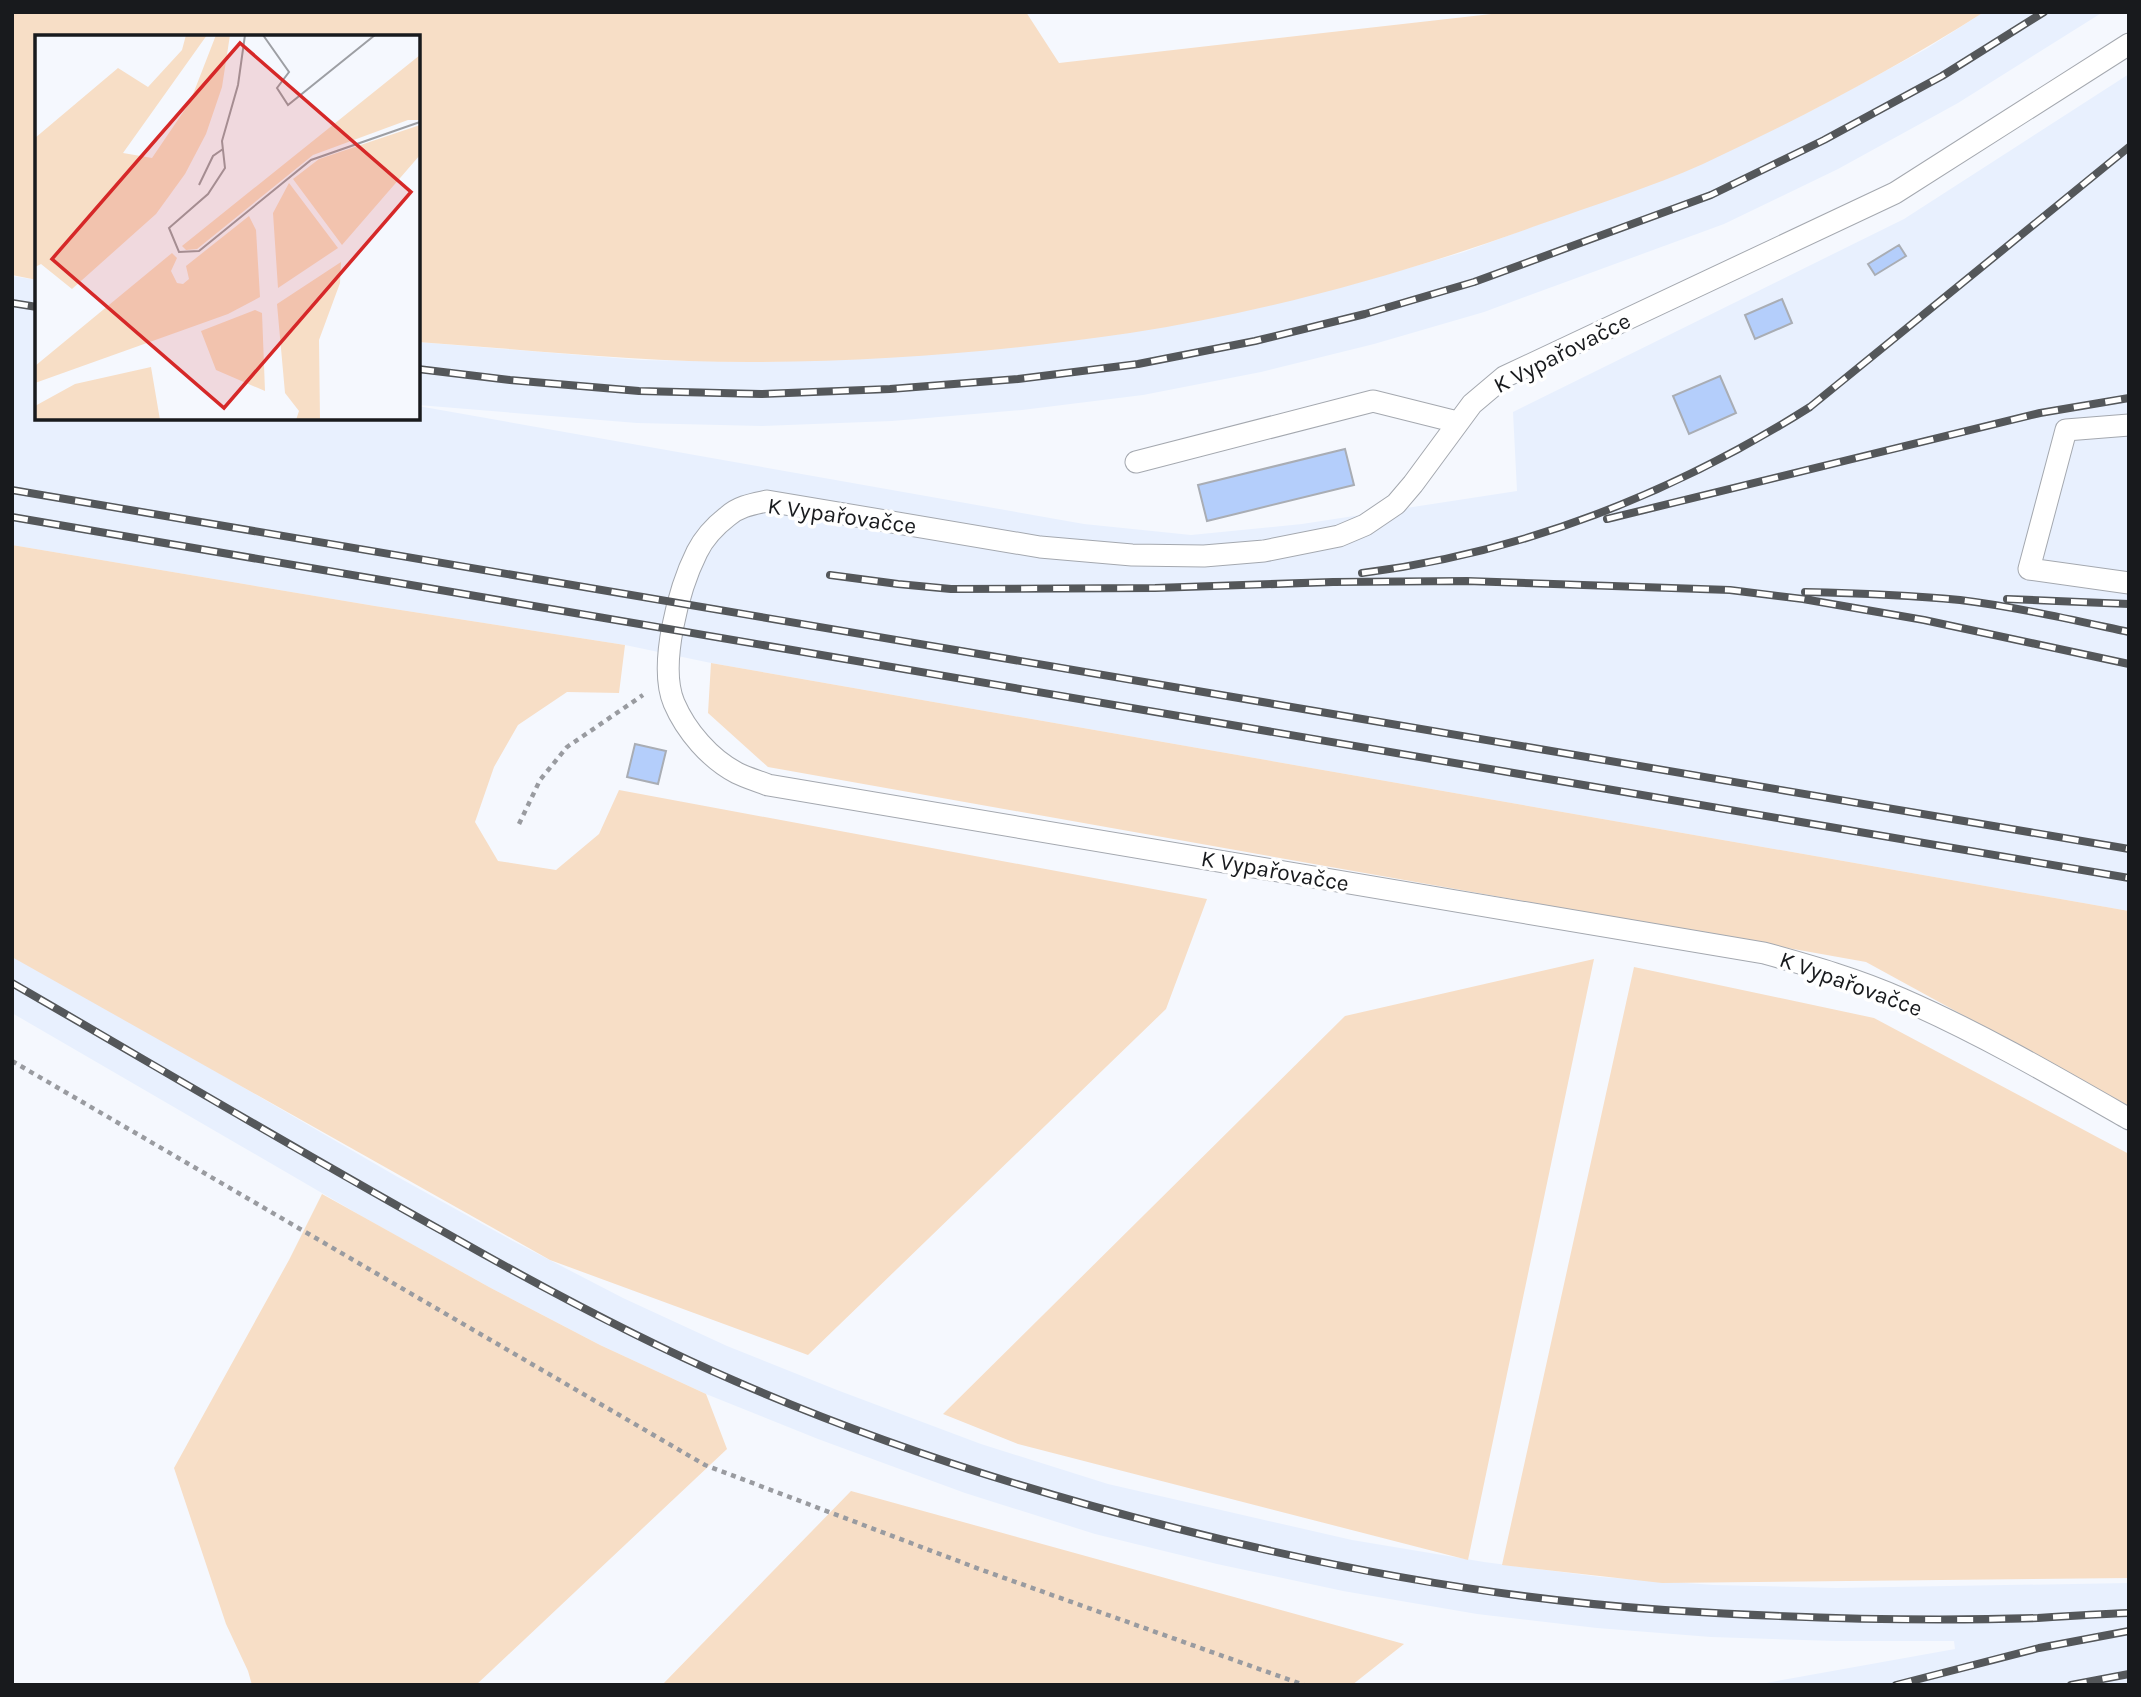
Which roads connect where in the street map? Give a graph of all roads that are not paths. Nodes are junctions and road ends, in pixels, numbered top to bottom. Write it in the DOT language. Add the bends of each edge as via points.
graph roads {
  1 [pos="2129,44"];
  2 [pos="1457,422"];
  3 [pos="2129,425"];
  4 [pos="1136,461"];
  5 [pos="2129,583"];
  6 [pos="2129,1119"];
  1 -- 2 [label="lane, K Vypařovačce" via="1895,193 1504,377"];
  2 -- 4 [label="lane" via="1373,401"];
  2 -- 6 [label="lane, K Vypařovačce" via="1396,504 1365,526 1265,551 1132,555 1040,547 767,501 746,505 716,526 696,553 678,603 667,659 673,701 684,722 717,760 768,785 1765,953 1833,972 1997,1044"];
  3 -- 5 [label="lane" via="2066,430 2029,569"];
}
